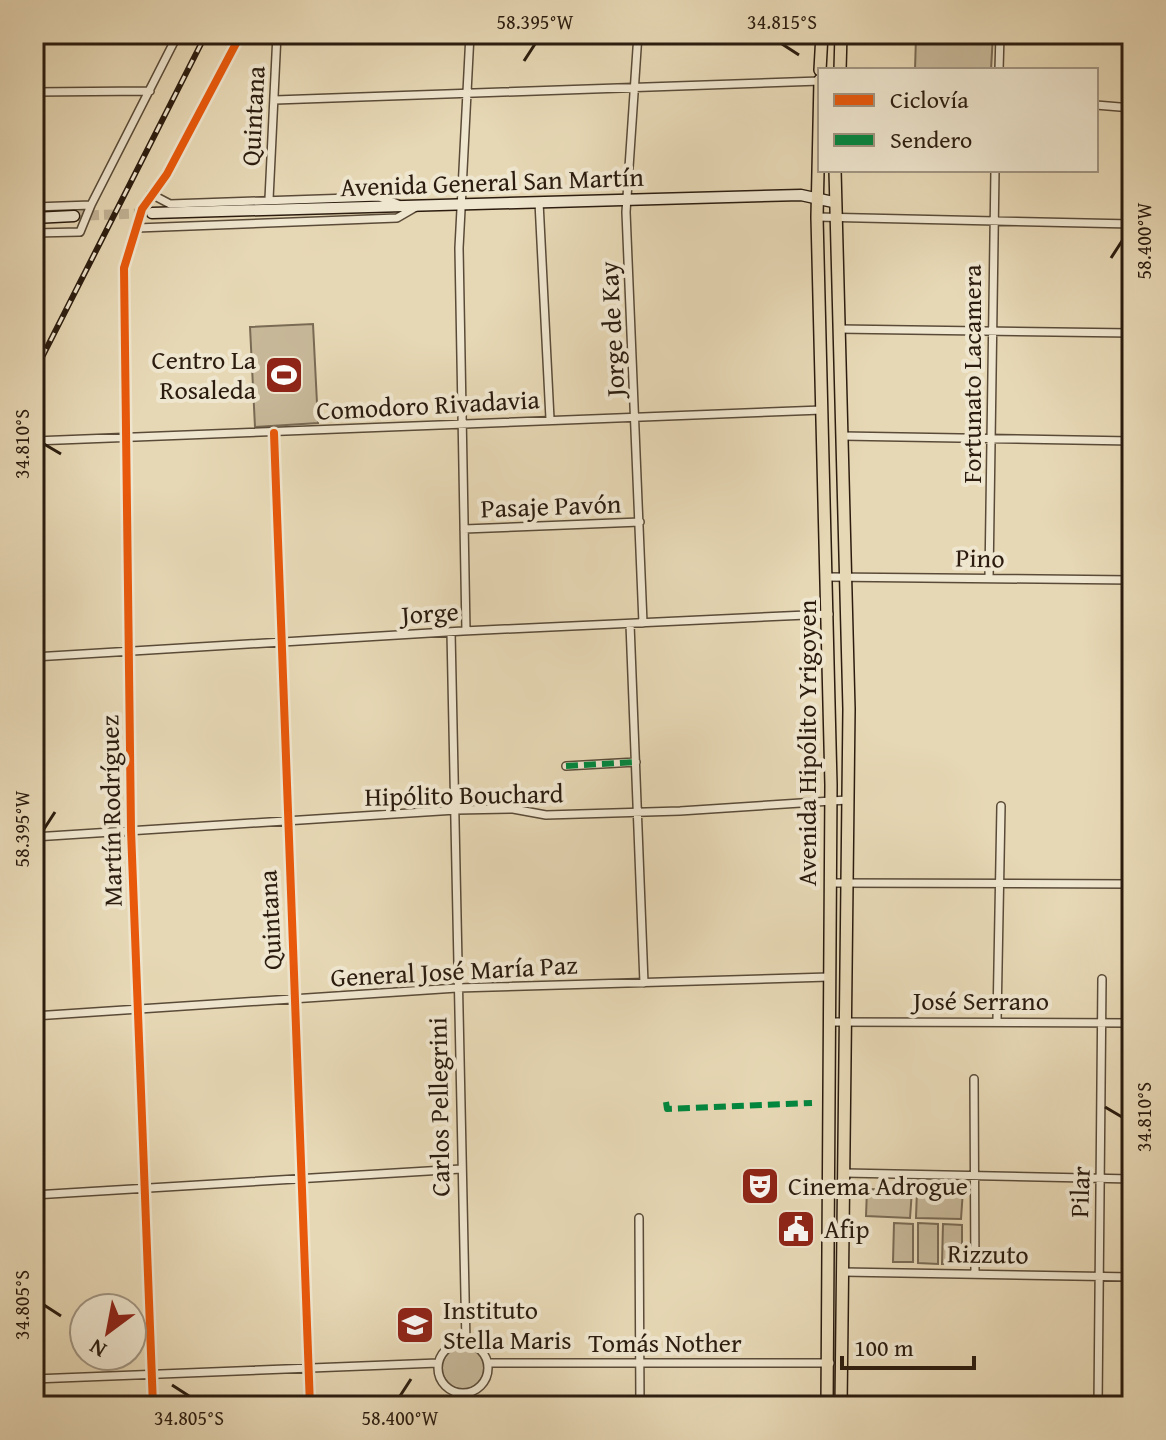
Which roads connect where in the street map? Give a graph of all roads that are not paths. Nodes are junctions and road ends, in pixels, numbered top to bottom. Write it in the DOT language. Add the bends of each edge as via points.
graph roads {
  1 [pos="178,34"];
  2 [pos="241,34"];
  3 [pos="277,34"];
  4 [pos="470,34"];
  5 [pos="638,34"];
  6 [pos="822,34"];
  7 [pos="841,34"];
  8 [pos="1000,34"];
  9 [pos="820,68"];
  10 [pos="840,68"];
  11 [pos="999,68"];
  12 [pos="818,81"];
  13 [pos="634,88"];
  14 [pos="150,91"];
  15 [pos="34,92"];
  16 [pos="467,93"];
  17 [pos="275,100"];
  18 [pos="1098,105"];
  19 [pos="1132,108"];
  20 [pos="818,159"];
  21 [pos="835,172"];
  22 [pos="995,172"];
  23 [pos="151,194"];
  24 [pos="626,198"];
  25 [pos="817,198"];
  26 [pos="269,199"];
  27 [pos="539,202"];
  28 [pos="833,202"];
  29 [pos="91,205"];
  30 [pos="461,205"];
  31 [pos="34,207"];
  32 [pos="416,207"];
  33 [pos="403,208"];
  34 [pos="152,213"];
  35 [pos="74,216"];
  36 [pos="817,217"];
  37 [pos="34,218"];
  38 [pos="833,218"];
  39 [pos="993,221"];
  40 [pos="1132,224"];
  41 [pos="137,228"];
  42 [pos="34,233"];
  43 [pos="838,329"];
  44 [pos="992,331"];
  45 [pos="1132,333"];
  46 [pos="824,410"];
  47 [pos="636,416"];
  48 [pos="550,419"];
  49 [pos="463,424"];
  50 [pos="274,433"];
  51 [pos="842,436"];
  52 [pos="126,439"];
  53 [pos="993,439"];
  54 [pos="34,441"];
  55 [pos="1132,441"];
  56 [pos="640,522"];
  57 [pos="464,529"];
  58 [pos="828,577"];
  59 [pos="845,577"];
  60 [pos="989,578"];
  61 [pos="1132,580"];
  62 [pos="829,614"];
  63 [pos="643,623"];
  64 [pos="630,624"];
  65 [pos="466,631"];
  66 [pos="451,632"];
  67 [pos="281,644"];
  68 [pos="128,651"];
  69 [pos="34,657"];
  70 [pos="636,762"];
  71 [pos="566,766"];
  72 [pos="847,800"];
  73 [pos="831,802"];
  74 [pos="1001,806"];
  75 [pos="456,810"];
  76 [pos="638,811"];
  77 [pos="286,819"];
  78 [pos="131,830"];
  79 [pos="34,837"];
  80 [pos="829,883"];
  81 [pos="846,884"];
  82 [pos="1001,884"];
  83 [pos="1132,884"];
  84 [pos="829,977"];
  85 [pos="1102,979"];
  86 [pos="644,983"];
  87 [pos="457,988"];
  88 [pos="294,1000"];
  89 [pos="137,1011"];
  90 [pos="34,1016"];
  91 [pos="997,1020"];
  92 [pos="829,1022"];
  93 [pos="845,1022"];
  94 [pos="1103,1023"];
  95 [pos="1132,1023"];
  96 [pos="974,1079"];
  97 [pos="461,1169"];
  98 [pos="845,1173"];
  99 [pos="974,1174"];
  100 [pos="300,1177"];
  101 [pos="1101,1179"];
  102 [pos="1132,1179"];
  103 [pos="144,1187"];
  104 [pos="34,1195"];
  105 [pos="639,1218"];
  106 [pos="843,1272"];
  107 [pos="975,1274"];
  108 [pos="1098,1277"];
  109 [pos="1132,1277"];
  110 [pos="466,1343"];
  111 [pos="842,1362"];
  112 [pos="438,1363"];
  113 [pos="488,1363"];
  114 [pos="639,1363"];
  115 [pos="828,1363"];
  116 [pos="308,1366"];
  117 [pos="152,1373"];
  118 [pos="34,1379"];
  119 [pos="468,1393"];
  120 [pos="153,1406"];
  121 [pos="310,1406"];
  122 [pos="468,1406"];
  123 [pos="640,1406"];
  124 [pos="827,1406"];
  125 [pos="841,1406"];
  126 [pos="1098,1406"];
  1 -- 14 [label="street"];
  2 -- 23 [label="street, Martín Rodríguez" via="167,174"];
  3 -- 17 [label="street, Quintana"];
  4 -- 16 [label="street"];
  5 -- 13 [label="street, Jorge de Kay"];
  6 -- 9 [label="main road"];
  7 -- 10 [label="main road"];
  8 -- 11 [label="street"];
  12 -- 13 [label="street"];
  13 -- 16 [label="street"];
  13 -- 24 [label="street, Jorge de Kay"];
  14 -- 15 [label="street"];
  14 -- 29 [label="street"];
  16 -- 17 [label="street"];
  16 -- 30 [label="street"];
  17 -- 26 [label="street, Quintana"];
  18 -- 19 [label="street"];
  20 -- 25 [label="main road, Avenida Hipólito Yrigoyen"];
  21 -- 28 [label="main road, Avenida Hipólito Yrigoyen"];
  22 -- 39 [label="street, Fortunato Lacamera"];
  23 -- 26 [label="street" via="170,204"];
  23 -- 41 [label="street, Martín Rodríguez"];
  24 -- 25 [label="main road, Avenida General San Martín"];
  24 -- 27 [label="main road, Avenida General San Martín"];
  24 -- 47 [label="street, Jorge de Kay"];
  25 -- 28 [label="main road, Avenida General San Martín"];
  25 -- 36 [label="main road, Avenida Hipólito Yrigoyen"];
  26 -- 33 [label="street" via="379,197"];
  27 -- 30 [label="main road, Avenida General San Martín"];
  27 -- 48 [label="street"];
  28 -- 38 [label="main road, Avenida Hipólito Yrigoyen"];
  29 -- 31 [label="street"];
  29 -- 42 [label="street" via="80,232"];
  30 -- 32 [label="main road, Avenida General San Martín"];
  30 -- 49 [label="street"];
  32 -- 33 [label="main road, Avenida General San Martín"];
  32 -- 41 [label="street" via="397,218"];
  33 -- 34 [label="main road, Avenida General San Martín"];
  35 -- 37 [label="main road"];
  36 -- 38 [label="street"];
  36 -- 46 [label="main road, Avenida Hipólito Yrigoyen"];
  38 -- 39 [label="street"];
  38 -- 43 [label="main road, Avenida Hipólito Yrigoyen"];
  39 -- 40 [label="street"];
  39 -- 44 [label="street, Fortunato Lacamera"];
  41 -- 52 [label="street, Martín Rodríguez" via="124,268"];
  43 -- 44 [label="street"];
  43 -- 51 [label="main road, Avenida Hipólito Yrigoyen"];
  44 -- 45 [label="street"];
  44 -- 53 [label="street, Fortunato Lacamera"];
  46 -- 47 [label="street, Comodoro Rivadavia"];
  46 -- 58 [label="main road, Avenida Hipólito Yrigoyen"];
  47 -- 48 [label="street, Comodoro Rivadavia"];
  47 -- 56 [label="street, Jorge de Kay"];
  48 -- 49 [label="street, Comodoro Rivadavia"];
  49 -- 50 [label="street, Comodoro Rivadavia"];
  49 -- 57 [label="street"];
  50 -- 52 [label="street, Comodoro Rivadavia"];
  50 -- 67 [label="street, Quintana"];
  51 -- 53 [label="street"];
  51 -- 59 [label="main road, Avenida Hipólito Yrigoyen"];
  52 -- 54 [label="street, Comodoro Rivadavia"];
  52 -- 68 [label="street, Martín Rodríguez"];
  53 -- 55 [label="street"];
  53 -- 60 [label="street, Fortunato Lacamera"];
  56 -- 57 [label="street, Pasaje Pavón"];
  56 -- 63 [label="street, Jorge de Kay"];
  57 -- 65 [label="street"];
  58 -- 59 [label="street, Pino"];
  58 -- 62 [label="main road, Avenida Hipólito Yrigoyen"];
  59 -- 60 [label="street, Pino"];
  59 -- 72 [label="main road, Avenida Hipólito Yrigoyen"];
  60 -- 61 [label="street, Pino"];
  62 -- 63 [label="street, Jorge"];
  62 -- 73 [label="main road, Avenida Hipólito Yrigoyen"];
  63 -- 64 [label="street, Jorge"];
  64 -- 65 [label="street, Jorge"];
  64 -- 70 [label="street"];
  65 -- 66 [label="street, Jorge"];
  66 -- 67 [label="street, Jorge"];
  66 -- 75 [label="street, Carlos Pellegrini"];
  67 -- 68 [label="street, Jorge"];
  67 -- 77 [label="street, Quintana"];
  68 -- 69 [label="street, Jorge"];
  68 -- 78 [label="street, Martín Rodríguez"];
  70 -- 71 [label="street"];
  70 -- 76 [label="street"];
  72 -- 73 [label="street, Hipólito Bouchard"];
  72 -- 81 [label="main road, Avenida Hipólito Yrigoyen"];
  73 -- 76 [label="street, Hipólito Bouchard"];
  73 -- 80 [label="main road, Avenida Hipólito Yrigoyen"];
  74 -- 82 [label="street"];
  75 -- 76 [label="street, Hipólito Bouchard" via="513,809 546,815"];
  75 -- 77 [label="street, Hipólito Bouchard"];
  75 -- 87 [label="street, Carlos Pellegrini"];
  76 -- 86 [label="street"];
  77 -- 78 [label="street, Hipólito Bouchard"];
  77 -- 88 [label="street, Quintana"];
  78 -- 79 [label="street, Hipólito Bouchard"];
  78 -- 89 [label="street, Martín Rodríguez"];
  80 -- 81 [label="street"];
  80 -- 84 [label="main road, Avenida Hipólito Yrigoyen"];
  81 -- 82 [label="street"];
  81 -- 93 [label="main road, Avenida Hipólito Yrigoyen"];
  82 -- 83 [label="street"];
  82 -- 91 [label="street"];
  84 -- 86 [label="street, General José María Paz"];
  84 -- 92 [label="main road, Avenida Hipólito Yrigoyen"];
  85 -- 94 [label="street, Pilar"];
  86 -- 87 [label="street, General José María Paz"];
  87 -- 88 [label="street, General José María Paz"];
  87 -- 97 [label="street, Carlos Pellegrini"];
  88 -- 89 [label="street, General José María Paz"];
  88 -- 100 [label="street, Quintana"];
  89 -- 90 [label="street, General José María Paz"];
  89 -- 103 [label="street, Martín Rodríguez"];
  91 -- 93 [label="street, José Serrano"];
  91 -- 94 [label="street, José Serrano"];
  92 -- 93 [label="street, José Serrano"];
  92 -- 115 [label="main road, Avenida Hipólito Yrigoyen"];
  93 -- 98 [label="main road, Avenida Hipólito Yrigoyen"];
  94 -- 95 [label="street, José Serrano"];
  94 -- 101 [label="street, Pilar"];
  96 -- 99 [label="street"];
  97 -- 100 [label="street"];
  97 -- 110 [label="street, Carlos Pellegrini"];
  98 -- 99 [label="street"];
  98 -- 106 [label="main road, Avenida Hipólito Yrigoyen"];
  99 -- 101 [label="street"];
  99 -- 107 [label="street"];
  100 -- 103 [label="street"];
  100 -- 116 [label="street, Quintana"];
  101 -- 102 [label="street"];
  101 -- 108 [label="street, Pilar"];
  103 -- 104 [label="street"];
  103 -- 117 [label="street, Martín Rodríguez"];
  105 -- 114 [label="street"];
  106 -- 107 [label="street, Rizzuto"];
  106 -- 111 [label="main road, Avenida Hipólito Yrigoyen"];
  107 -- 108 [label="street, Rizzuto"];
  108 -- 109 [label="street, Rizzuto"];
  108 -- 126 [label="street, Pilar"];
  110 -- 112 [label="street" via="451,1345"];
  110 -- 113 [label="street" via="480,1349"];
  111 -- 115 [label="street, Tomás Nother"];
  111 -- 125 [label="main road, Avenida Hipólito Yrigoyen"];
  112 -- 116 [label="street"];
  112 -- 119 [label="street" via="448,1388"];
  113 -- 114 [label="street, Tomás Nother"];
  113 -- 119 [label="street" via="482,1385"];
  114 -- 115 [label="street, Tomás Nother"];
  114 -- 123 [label="street"];
  115 -- 124 [label="main road, Avenida Hipólito Yrigoyen"];
  116 -- 117 [label="street"];
  116 -- 121 [label="street, Quintana"];
  117 -- 118 [label="street"];
  117 -- 120 [label="street, Martín Rodríguez"];
  119 -- 122 [label="street"];
}
